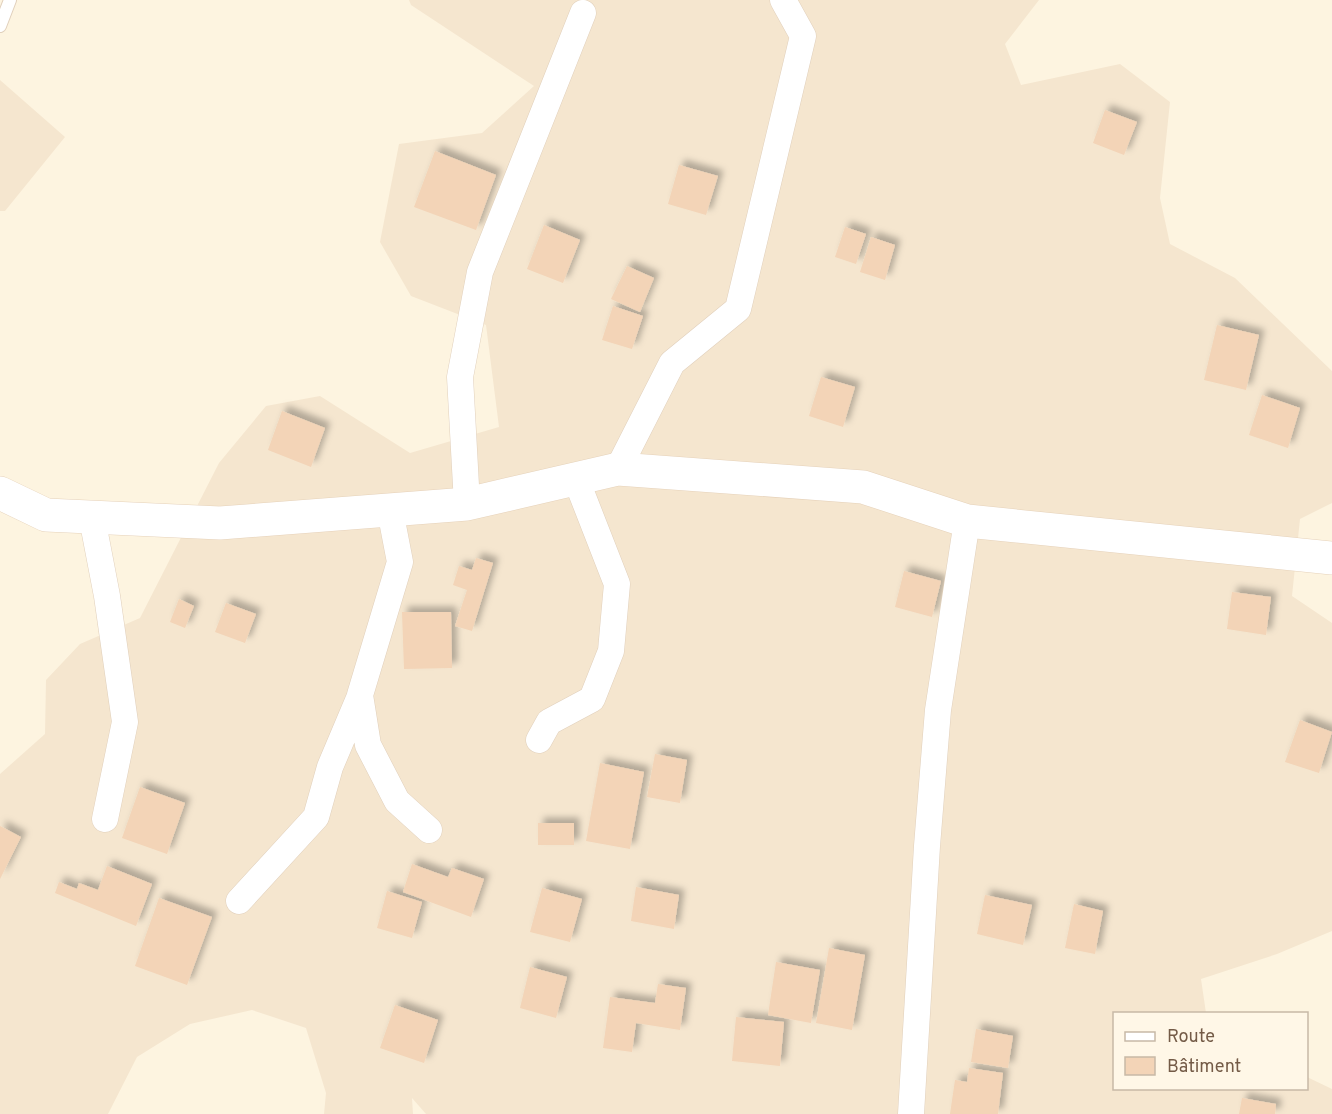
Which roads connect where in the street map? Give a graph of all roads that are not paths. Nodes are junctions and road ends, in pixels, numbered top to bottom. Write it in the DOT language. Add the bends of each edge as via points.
graph roads {
  1 [pos="10,0"];
  2 [pos="783,0"];
  3 [pos="584,13"];
  4 [pos="0,26"];
  5 [pos="618,469"];
  6 [pos="576,479"];
  7 [pos="0,493"];
  8 [pos="466,504"];
  9 [pos="390,510"];
  10 [pos="92,518"];
  11 [pos="966,521"];
  12 [pos="1332,558"];
  13 [pos="360,695"];
  14 [pos="539,740"];
  15 [pos="105,819"];
  16 [pos="429,830"];
  17 [pos="239,901"];
  18 [pos="911,1114"];
  1 -- 4 [label="lane"];
  2 -- 5 [label="street" via="803,36 738,309 672,363"];
  3 -- 8 [label="street" via="480,272 460,377"];
  5 -- 6 [label="street"];
  5 -- 11 [label="street" via="863,487"];
  6 -- 8 [label="street"];
  6 -- 14 [label="street" via="617,584 611,651 592,699 549,722"];
  7 -- 10 [label="street" via="46,515"];
  8 -- 9 [label="street"];
  9 -- 10 [label="street" via="220,523"];
  9 -- 13 [label="street" via="400,562"];
  10 -- 15 [label="street" via="125,722"];
  11 -- 12 [label="street"];
  11 -- 18 [label="street" via="939,710"];
  13 -- 16 [label="street" via="368,745 397,801"];
  13 -- 17 [label="street" via="330,767 316,817"];
}
